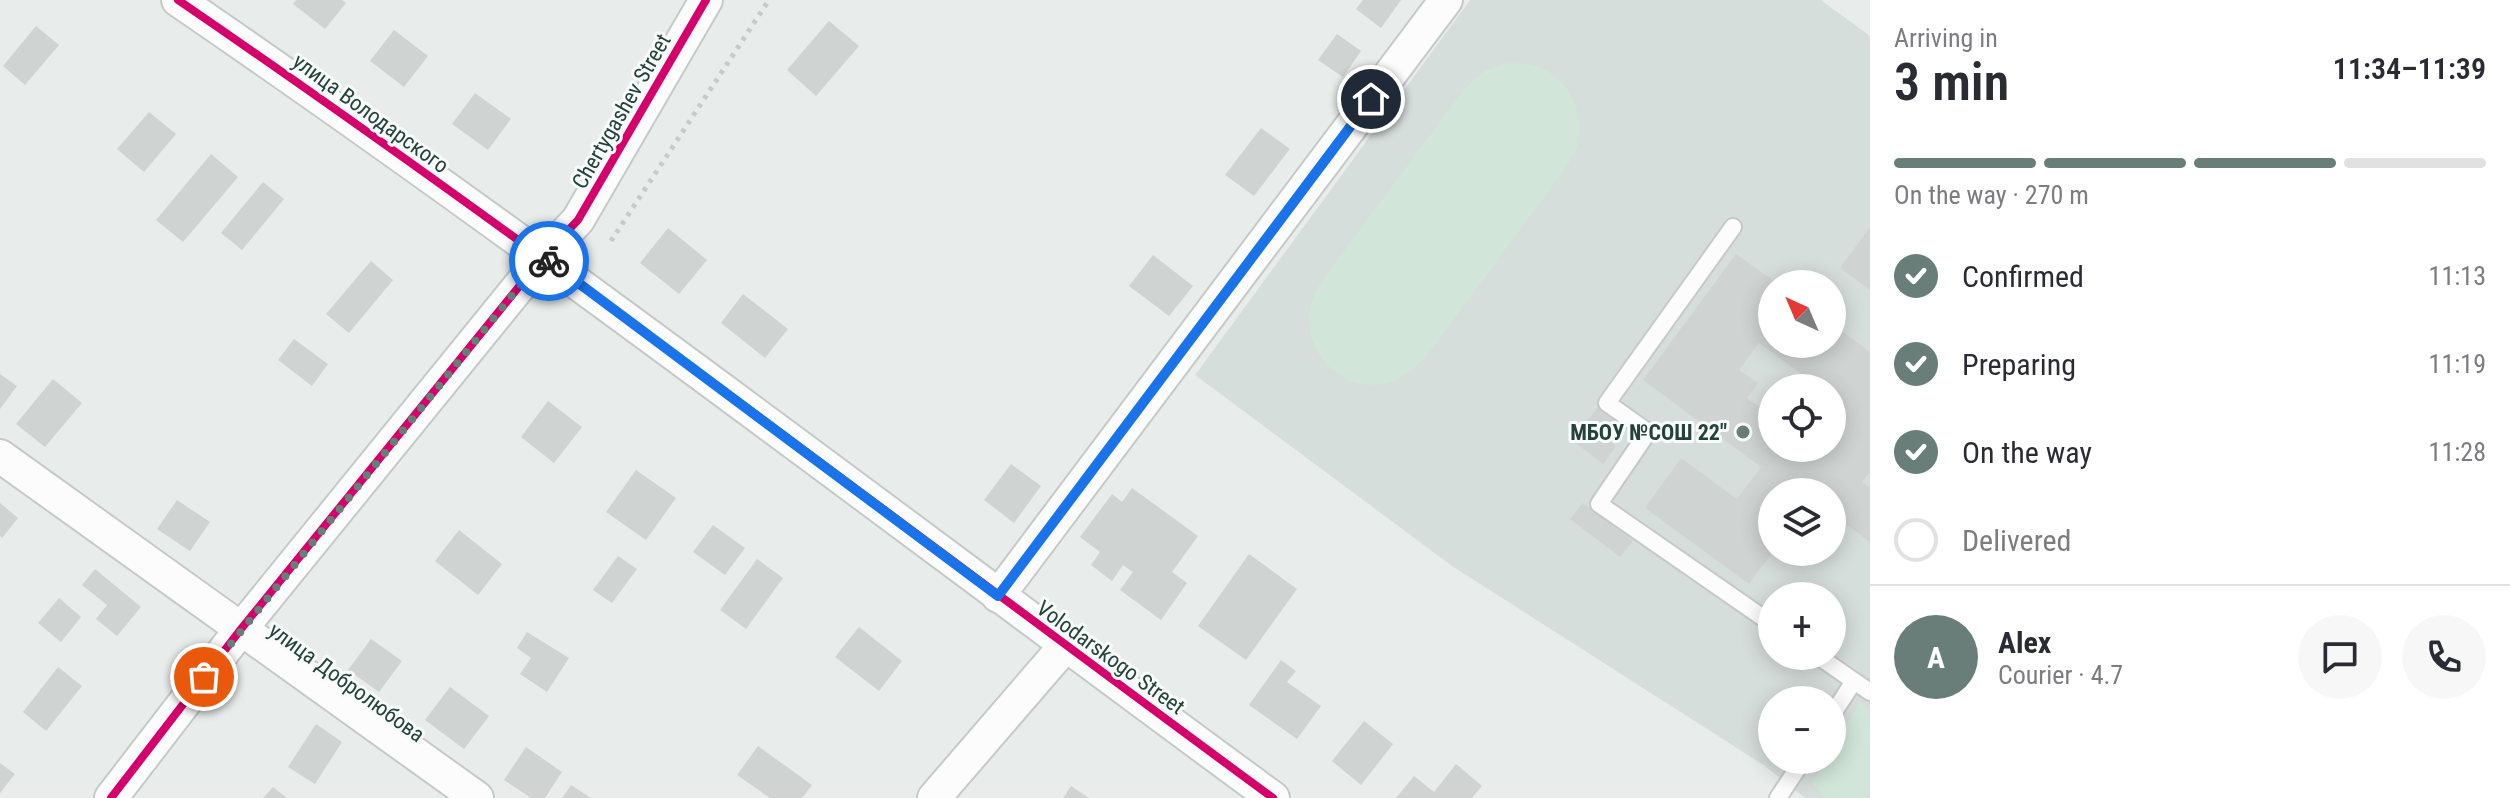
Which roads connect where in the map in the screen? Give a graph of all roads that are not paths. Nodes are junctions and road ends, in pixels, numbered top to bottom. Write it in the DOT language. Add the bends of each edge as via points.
graph roads {
  1 [pos="178,0"];
  2 [pos="706,0"];
  3 [pos="1446,0"];
  4 [pos="1733,227"];
  5 [pos="543,257"];
  6 [pos="0,456"];
  7 [pos="998,596"];
  8 [pos="1758,614"];
  9 [pos="241,629"];
  10 [pos="1065,646"];
  11 [pos="1838,670"];
  12 [pos="1854,681"];
  13 [pos="1870,692"];
  14 [pos="1846,693"];
  15 [pos="1794,774"];
  16 [pos="111,798"];
  17 [pos="477,798"];
  18 [pos="934,798"];
  19 [pos="1273,798"];
  20 [pos="1778,798"];
  1 -- 5 [label="street, улица Володарского"];
  2 -- 5 [label="street, Chertygashev Street" via="578,220"];
  3 -- 7 [label="street"];
  4 -- 8 [label="lane" via="1607,403 1648,432 1599,504"];
  5 -- 7 [label="street, Volodarskogo Street"];
  5 -- 9 [label="street, Chertygashev Street"];
  6 -- 9 [label="street, улица Добролюбова"];
  7 -- 10 [label="street, Volodarskogo Street"];
  9 -- 16 [label="street, Chertygashev Street"];
  9 -- 17 [label="street, улица Добролюбова"];
  10 -- 18 [label="street"];
  10 -- 19 [label="street, Volodarskogo Street"];
  11 -- 12 [label="lane"];
  12 -- 13 [label="lane"];
  12 -- 14 [label="lane"];
  15 -- 20 [label="lane"];
}
